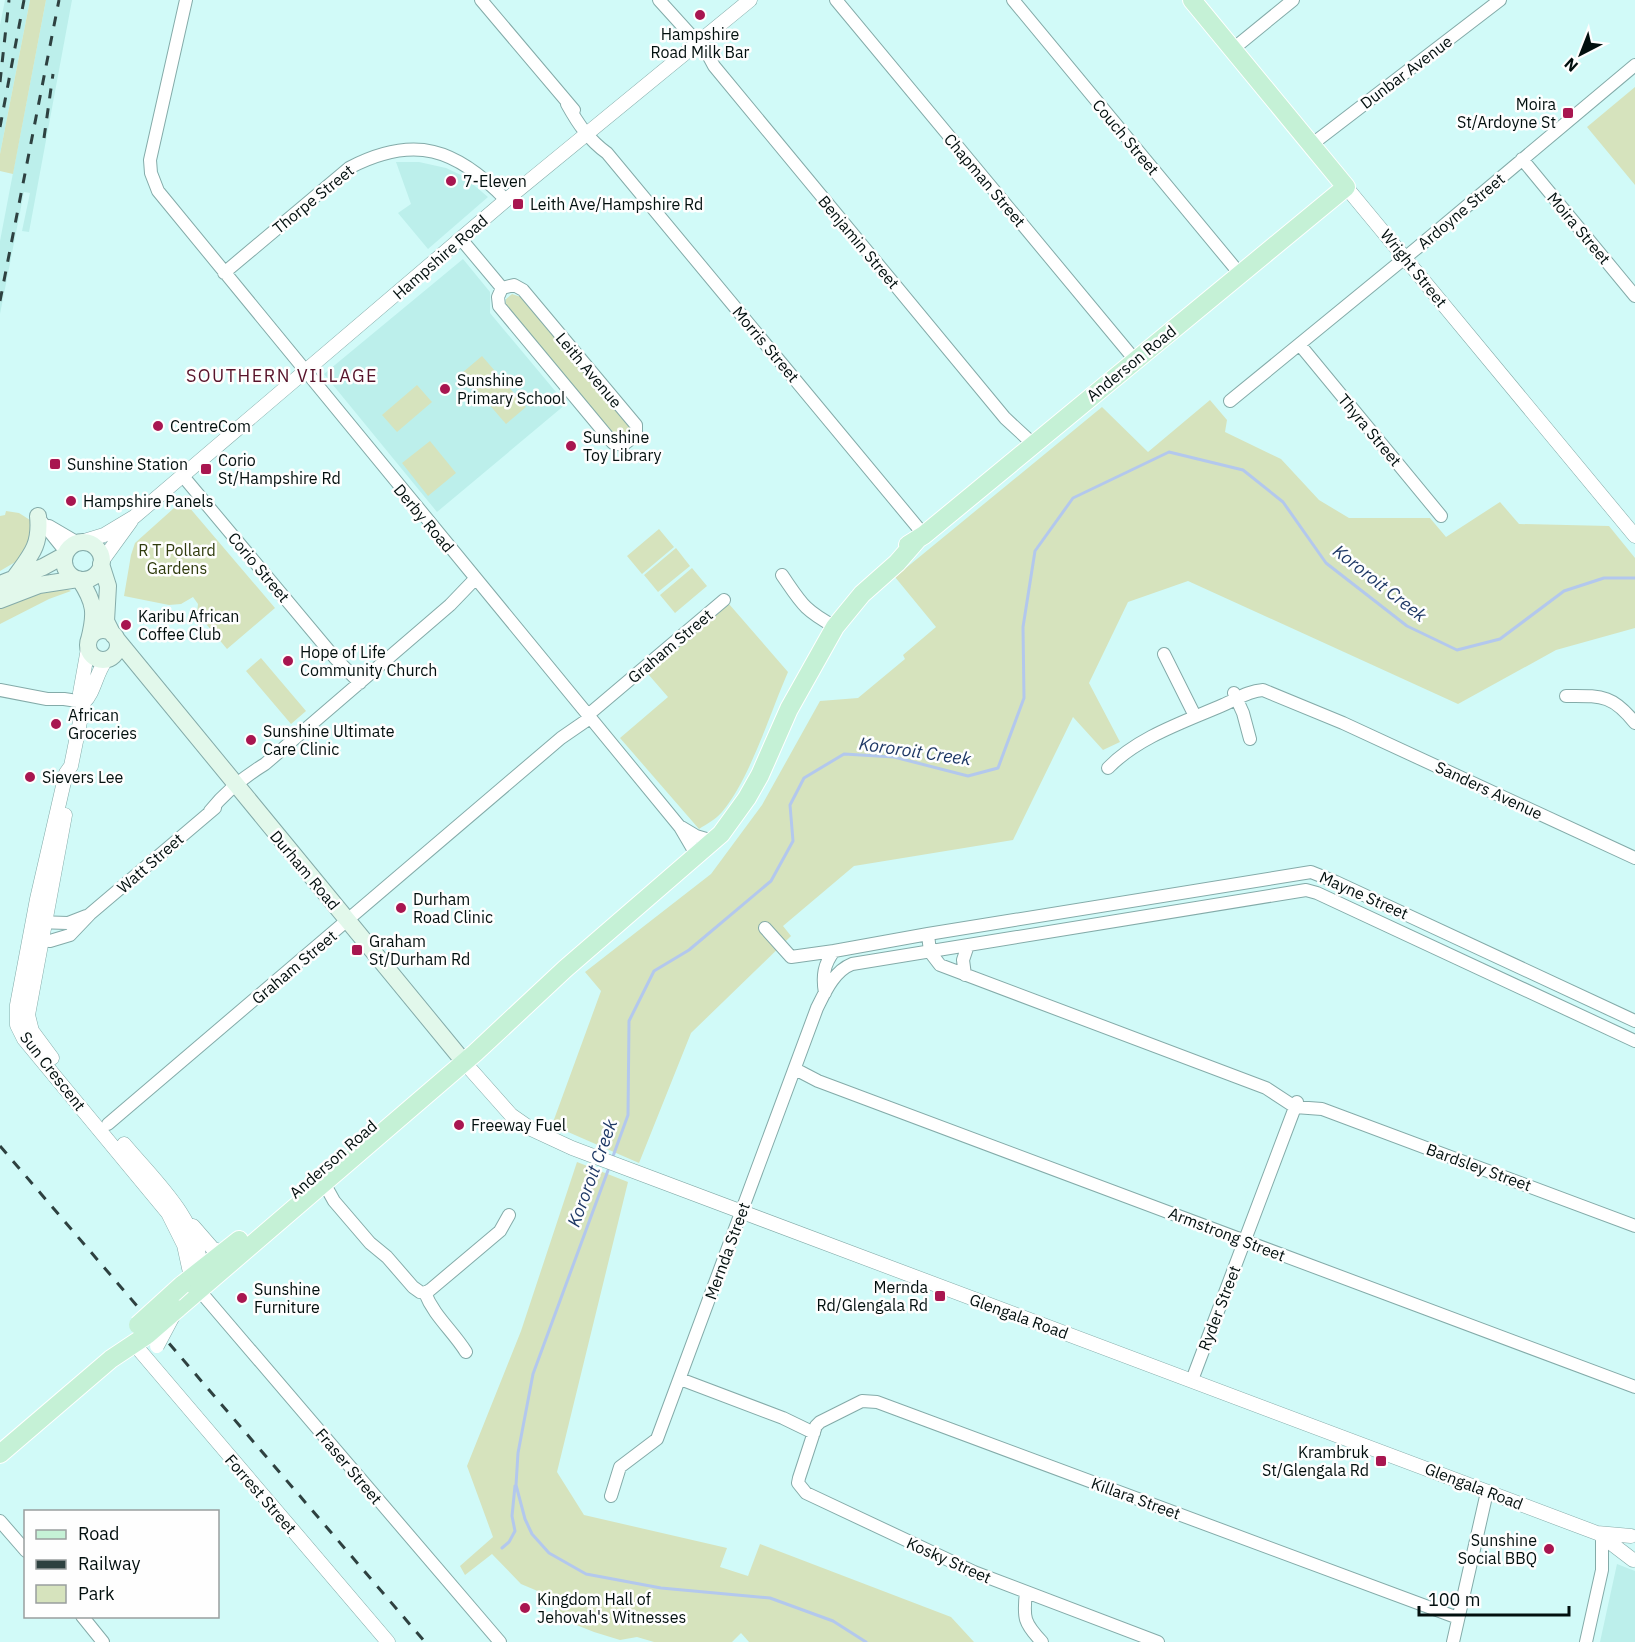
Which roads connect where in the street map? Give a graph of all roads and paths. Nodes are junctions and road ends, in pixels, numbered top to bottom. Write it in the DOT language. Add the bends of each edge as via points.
graph roads {
  1 [pos="186,0"];
  2 [pos="481,0"];
  3 [pos="659,0"];
  4 [pos="750,0"];
  5 [pos="836,0"];
  6 [pos="1013,0"];
  7 [pos="1192,0"];
  8 [pos="1293,0"];
  9 [pos="1500,0"];
  10 [pos="696,45"];
  11 [pos="1233,50"];
  12 [pos="1635,64"];
  13 [pos="590,131"];
  14 [pos="1311,145"];
  15 [pos="1522,159"];
  16 [pos="1346,187"];
  17 [pos="506,200"];
  18 [pos="461,240"];
  19 [pos="1405,258"];
  20 [pos="224,273"];
  21 [pos="1240,274"];
  22 [pos="502,288"];
  23 [pos="1635,296"];
  24 [pos="1300,345"];
  25 [pos="1135,360"];
  26 [pos="305,372"];
  27 [pos="1230,401"];
  28 [pos="1029,447"];
  29 [pos="182,475"];
  30 [pos="1441,516"];
  31 [pos="134,517"];
  32 [pos="39,518"];
  33 [pos="1634,536"];
  34 [pos="921,537"];
  35 [pos="72,548"];
  36 [pos="102,562"];
  37 [pos="782,575"];
  38 [pos="79,579"];
  39 [pos="8,580"];
  40 [pos="477,582"];
  41 [pos="0,600"];
  42 [pos="724,600"];
  43 [pos="829,624"];
  44 [pos="114,636"];
  45 [pos="89,641"];
  46 [pos="1164,654"];
  47 [pos="107,659"];
  48 [pos="357,686"];
  49 [pos="155,687"];
  50 [pos="0,690"];
  51 [pos="1235,696"];
  52 [pos="1566,696"];
  53 [pos="83,706"];
  54 [pos="1200,713"];
  55 [pos="588,715"];
  56 [pos="1635,723"];
  57 [pos="1250,739"];
  58 [pos="1108,768"];
  59 [pos="237,788"];
  60 [pos="680,827"];
  61 [pos="713,841"];
  62 [pos="697,856"];
  63 [pos="1635,858"];
  64 [pos="1072,910"];
  65 [pos="90,914"];
  66 [pos="40,920"];
  67 [pos="348,921"];
  68 [pos="765,928"];
  69 [pos="1074,929"];
  70 [pos="928,934"];
  71 [pos="36,941"];
  72 [pos="869,944"];
  73 [pos="968,945"];
  74 [pos="834,951"];
  75 [pos="930,952"];
  76 [pos="872,961"];
  77 [pos="965,975"];
  78 [pos="825,993"];
  79 [pos="1635,1021"];
  80 [pos="1635,1041"];
  81 [pos="460,1057"];
  82 [pos="793,1072"];
  83 [pos="1296,1104"];
  84 [pos="104,1127"];
  85 [pos="320,1179"];
  86 [pos="742,1213"];
  87 [pos="182,1214"];
  88 [pos="510,1215"];
  89 [pos="1635,1226"];
  90 [pos="1245,1241"];
  91 [pos="224,1252"];
  92 [pos="193,1283"];
  93 [pos="425,1293"];
  94 [pos="141,1337"];
  95 [pos="466,1352"];
  96 [pos="156,1371"];
  97 [pos="680,1379"];
  98 [pos="1192,1380"];
  99 [pos="1635,1387"];
  100 [pos="815,1430"];
  101 [pos="0,1454"];
  102 [pos="1487,1492"];
  103 [pos="611,1496"];
  104 [pos="0,1521"];
  105 [pos="1633,1533"];
  106 [pos="1599,1534"];
  107 [pos="24,1549"];
  108 [pos="1630,1558"];
  109 [pos="1602,1570"];
  110 [pos="1030,1594"];
  111 [pos="83,1618"];
  112 [pos="1458,1618"];
  113 [pos="386,1641"];
  114 [pos="103,1642"];
  115 [pos="500,1642"];
  116 [pos="1042,1642"];
  117 [pos="1158,1642"];
  118 [pos="1453,1642"];
  119 [pos="1586,1642"];
  1 -- 20 [label="street, Derby Road" via="150,160 153,181 170,207"];
  2 -- 13 [label="street, Morris Street"];
  3 -- 10 [label="street, Benjamin Street" via="684,36"];
  4 -- 10 [label="street, Hampshire Road"];
  5 -- 25 [label="street, Chapman Street"];
  6 -- 21 [label="street, Couch Street"];
  7 -- 11 [label="main road, Wright Street"];
  8 -- 11 [label="street"];
  9 -- 14 [label="street, Dunbar Avenue"];
  10 -- 13 [label="street, Hampshire Road"];
  10 -- 28 [label="street, Benjamin Street" via="702,58 714,66"];
  11 -- 14 [label="main road, Wright Street"];
  12 -- 15 [label="street, Ardoyne Street"];
  13 -- 17 [label="street, Hampshire Road"];
  13 -- 34 [label="street, Morris Street" via="601,139 607,153"];
  14 -- 16 [label="main road, Wright Street"];
  15 -- 19 [label="street, Ardoyne Street"];
  15 -- 23 [label="street, Moira Street"];
  16 -- 19 [label="street, Wright Street"];
  16 -- 21 [label="main road, Anderson Road"];
  17 -- 18 [label="street, Hampshire Road"];
  17 -- 20 [label="street, Thorpe Street" via="483,177 444,155 416,149 381,153 349,168"];
  18 -- 22 [label="street"];
  18 -- 26 [label="street, Hampshire Road"];
  19 -- 24 [label="street, Ardoyne Street"];
  19 -- 33 [label="street, Wright Street"];
  20 -- 26 [label="street, Derby Road"];
  21 -- 25 [label="main road, Anderson Road"];
  22 -- 22 [label="street, Leith Avenue" via="514,285 523,290 636,426 636,435 623,445 613,443 499,306"];
  24 -- 27 [label="street, Ardoyne Street"];
  24 -- 30 [label="street, Thyra Street"];
  25 -- 28 [label="main road, Anderson Road"];
  26 -- 29 [label="street, Hampshire Road"];
  26 -- 40 [label="street, Derby Road"];
  28 -- 34 [label="main road, Anderson Road"];
  29 -- 31 [label="street, Hampshire Road"];
  29 -- 48 [label="street, Corio Street"];
  31 -- 35 [label="street, Hampshire Road"];
  31 -- 36 [label="street, Hampshire Road"];
  32 -- 35 [label="street" via="53,538"];
  32 -- 39 [label="main road" via="37,544"];
  34 -- 43 [label="main road, Anderson Road" via="850,588"];
  35 -- 36 [label="main road" via="88,543 100,553"];
  35 -- 38 [label="main road" via="64,563 67,572"];
  35 -- 39 [label="main road, Hampshire Road" via="43,567"];
  36 -- 38 [label="main road" via="92,577"];
  36 -- 44 [label="main road" via="108,586 106,621"];
  37 -- 43 [label="street" via="796,599"];
  38 -- 41 [label="main road" via="39,585"];
  38 -- 45 [label="main road, Sun Crescent" via="93,603"];
  40 -- 48 [label="street, Watt Street" via="464,598 450,605"];
  40 -- 55 [label="street, Derby Road"];
  42 -- 55 [label="street, Graham Street"];
  43 -- 61 [label="main road, Anderson Road" via="760,775 729,825"];
  44 -- 45 [label="main road" via="101,631"];
  44 -- 47 [label="main road" via="117,648"];
  44 -- 49 [label="main road, Durham Road"];
  45 -- 47 [label="main road" via="93,656"];
  45 -- 53 [label="street, Sun Crescent" via="80,693"];
  46 -- 54 [label="street"];
  47 -- 49 [label="main road, Durham Road" via="125,664"];
  47 -- 53 [label="street, Sun Crescent"];
  48 -- 59 [label="street, Watt Street"];
  49 -- 59 [label="main road, Durham Road"];
  50 -- 53 [label="street" via="64,699"];
  51 -- 54 [label="street, Sanders Avenue"];
  51 -- 57 [label="street"];
  51 -- 63 [label="street, Sanders Avenue" via="1253,685 1268,685"];
  52 -- 56 [label="street" via="1600,697 1614,702"];
  53 -- 66 [label="street, Sun Crescent" via="71,766 73,774"];
  54 -- 58 [label="street, Sanders Avenue" via="1130,749"];
  55 -- 60 [label="street, Derby Road"];
  55 -- 67 [label="street, Graham Street"];
  59 -- 65 [label="street, Watt Street"];
  59 -- 67 [label="main road, Durham Road"];
  60 -- 61 [label="street, Derby Road"];
  60 -- 62 [label="street, Derby Road"];
  61 -- 62 [label="main road, Anderson Road"];
  62 -- 81 [label="main road, Anderson Road" via="565,969 518,1015"];
  64 -- 69 [label="street"];
  64 -- 70 [label="street, Mayne Street"];
  64 -- 79 [label="street, Mayne Street" via="1311,872"];
  65 -- 66 [label="street, Watt Street" via="68,923"];
  65 -- 71 [label="street, Watt Street" via="61,940"];
  66 -- 71 [label="street, Sun Crescent"];
  67 -- 81 [label="main road, Durham Road"];
  67 -- 84 [label="street, Graham Street"];
  68 -- 74 [label="street, Mayne Street" via="791,957"];
  69 -- 73 [label="street, Mayne Street"];
  69 -- 80 [label="street, Mayne Street" via="1306,890"];
  70 -- 72 [label="street, Mayne Street"];
  70 -- 75 [label="street"];
  71 -- 84 [label="street, Sun Crescent" via="29,1024"];
  72 -- 74 [label="street, Mayne Street"];
  72 -- 76 [label="street"];
  73 -- 75 [label="street, Mayne Street"];
  73 -- 77 [label="street" via="963,960"];
  74 -- 78 [label="street" via="822,978"];
  75 -- 76 [label="street, Mayne Street"];
  75 -- 77 [label="street, Bardsley Street" via="940,965"];
  76 -- 78 [label="street, Mayne Street" via="843,967"];
  77 -- 83 [label="street, Bardsley Street" via="1284,1093"];
  78 -- 82 [label="street, Mernda Street"];
  81 -- 85 [label="main road, Anderson Road"];
  81 -- 86 [label="street, Glengala Road" via="511,1115 531,1129"];
  82 -- 86 [label="street, Mernda Street"];
  82 -- 90 [label="street, Armstrong Street"];
  83 -- 89 [label="street, Bardsley Street" via="1310,1102"];
  83 -- 90 [label="street, Ryder Street"];
  84 -- 87 [label="street, Sun Crescent"];
  84 -- 92 [label="street, Sun Crescent" via="174,1222"];
  85 -- 91 [label="main road, Anderson Road"];
  85 -- 92 [label="main road, Anderson Road"];
  85 -- 93 [label="street" via="370,1243 413,1287"];
  86 -- 97 [label="street, Mernda Street"];
  86 -- 98 [label="street, Glengala Road"];
  87 -- 91 [label="street" via="213,1248"];
  87 -- 92 [label="street, Sun Crescent" via="194,1235"];
  88 -- 93 [label="street" via="500,1231"];
  90 -- 98 [label="street, Ryder Street"];
  90 -- 99 [label="street, Armstrong Street"];
  91 -- 92 [label="main road, Anderson Road"];
  92 -- 94 [label="main road, Anderson Road, bridge"];
  92 -- 94 [label="main road, Anderson Road, bridge" via="177,1309"];
  92 -- 115 [label="street, Fraser Street"];
  93 -- 95 [label="street"];
  94 -- 96 [label="street, Forrest Street"];
  94 -- 96 [label="street" via="154,1355"];
  94 -- 101 [label="main road, Anderson Road"];
  96 -- 113 [label="street, Forrest Street"];
  97 -- 100 [label="street"];
  97 -- 103 [label="street, Mernda Street" via="657,1439 620,1467"];
  98 -- 102 [label="street, Glengala Road"];
  100 -- 110 [label="street, Kosky Street" via="799,1478 806,1493 931,1553"];
  100 -- 112 [label="street, Killara Street" via="825,1419 862,1401 877,1402"];
  102 -- 106 [label="street, Glengala Road"];
  102 -- 112 [label="street"];
  104 -- 107 [label="street"];
  105 -- 106 [label="street, Glengala Road" via="1620,1537"];
  105 -- 108 [label="street" via="1627,1547"];
  106 -- 108 [label="street, Glengala Road"];
  106 -- 109 [label="street"];
  108 -- 109 [label="street" via="1610,1558"];
  109 -- 119 [label="street"];
  110 -- 116 [label="street" via="1025,1620"];
  110 -- 117 [label="street, Kosky Street"];
  111 -- 114 [label="street"];
  112 -- 118 [label="street"];
}
